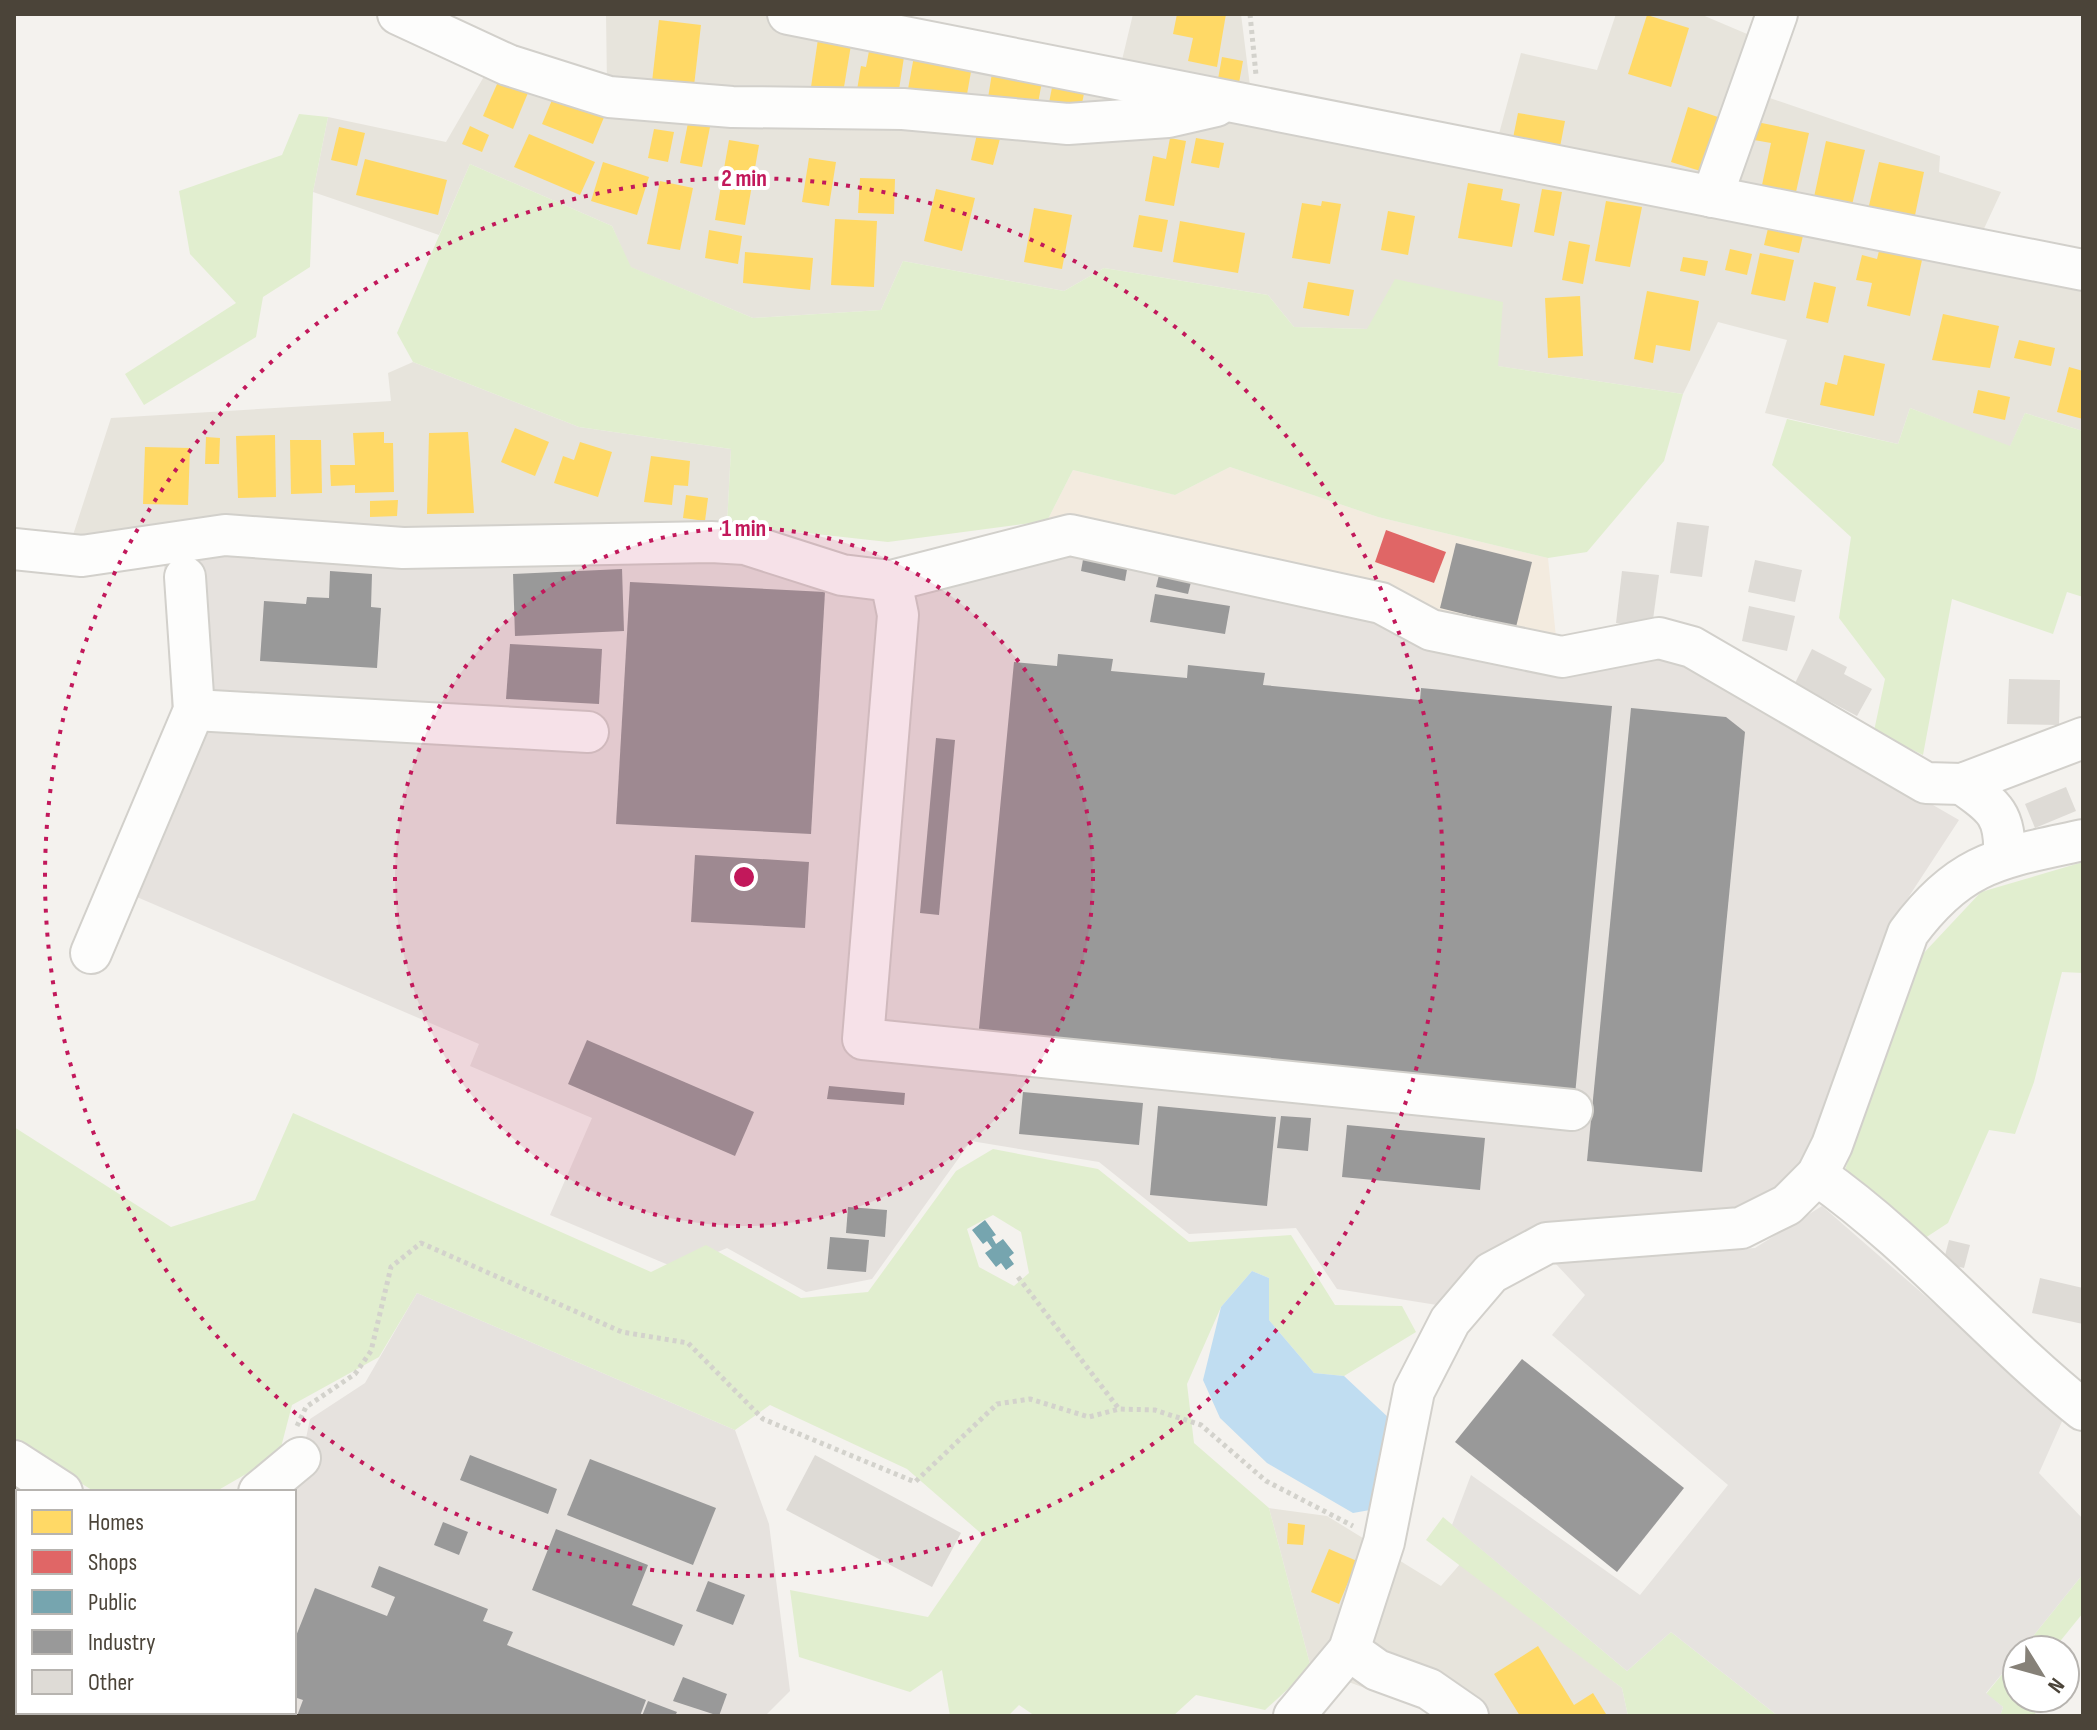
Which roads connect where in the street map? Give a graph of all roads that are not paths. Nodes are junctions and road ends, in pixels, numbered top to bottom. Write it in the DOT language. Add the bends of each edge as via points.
graph roads {
  1 [pos="398,14"];
  2 [pos="788,14"];
  3 [pos="1777,14"];
  4 [pos="1245,105"];
  5 [pos="1712,197"];
  6 [pos="2083,270"];
  7 [pos="14,549"];
  8 [pos="185,577"];
  9 [pos="891,581"];
  10 [pos="194,710"];
  11 [pos="588,732"];
  12 [pos="2083,738"];
  13 [pos="1962,784"];
  14 [pos="2083,840"];
  15 [pos="2004,857"];
  16 [pos="91,953"];
  17 [pos="1572,1110"];
  18 [pos="1817,1175"];
  19 [pos="2083,1410"];
  20 [pos="300,1458"];
  21 [pos="14,1461"];
  22 [pos="59,1490"];
  23 [pos="261,1490"];
  24 [pos="1349,1650"];
  25 [pos="1294,1716"];
  26 [pos="1468,1716"];
  1 -- 4 [label="street" via="508,65 609,97 732,107 903,109 1068,124"];
  2 -- 4 [label="street"];
  3 -- 5 [label="street"];
  4 -- 5 [label="street"];
  5 -- 6 [label="street"];
  7 -- 9 [label="street" via="82,556 225,535 403,548 711,542 745,544 842,575"];
  8 -- 10 [label="street"];
  9 -- 13 [label="street" via="1070,535 1381,603 1431,630 1562,657 1659,638 1692,647 1926,783"];
  9 -- 17 [label="street" via="898,615 863,1039"];
  10 -- 11 [label="street"];
  10 -- 16 [label="street"];
  12 -- 13 [label="street"];
  13 -- 15 [label="street" via="1991,804 2005,830"];
  14 -- 15 [label="street"];
  15 -- 18 [label="street" via="1967,873 1931,903 1908,933"];
  18 -- 19 [label="street" via="1858,1204"];
  18 -- 24 [label="street" via="1787,1205 1741,1228 1547,1243 1491,1273 1450,1321 1414,1391 1384,1542"];
  20 -- 23 [label="street"];
  21 -- 22 [label="street"];
  24 -- 25 [label="street"];
  24 -- 26 [label="street" via="1377,1670 1429,1689"];
}
